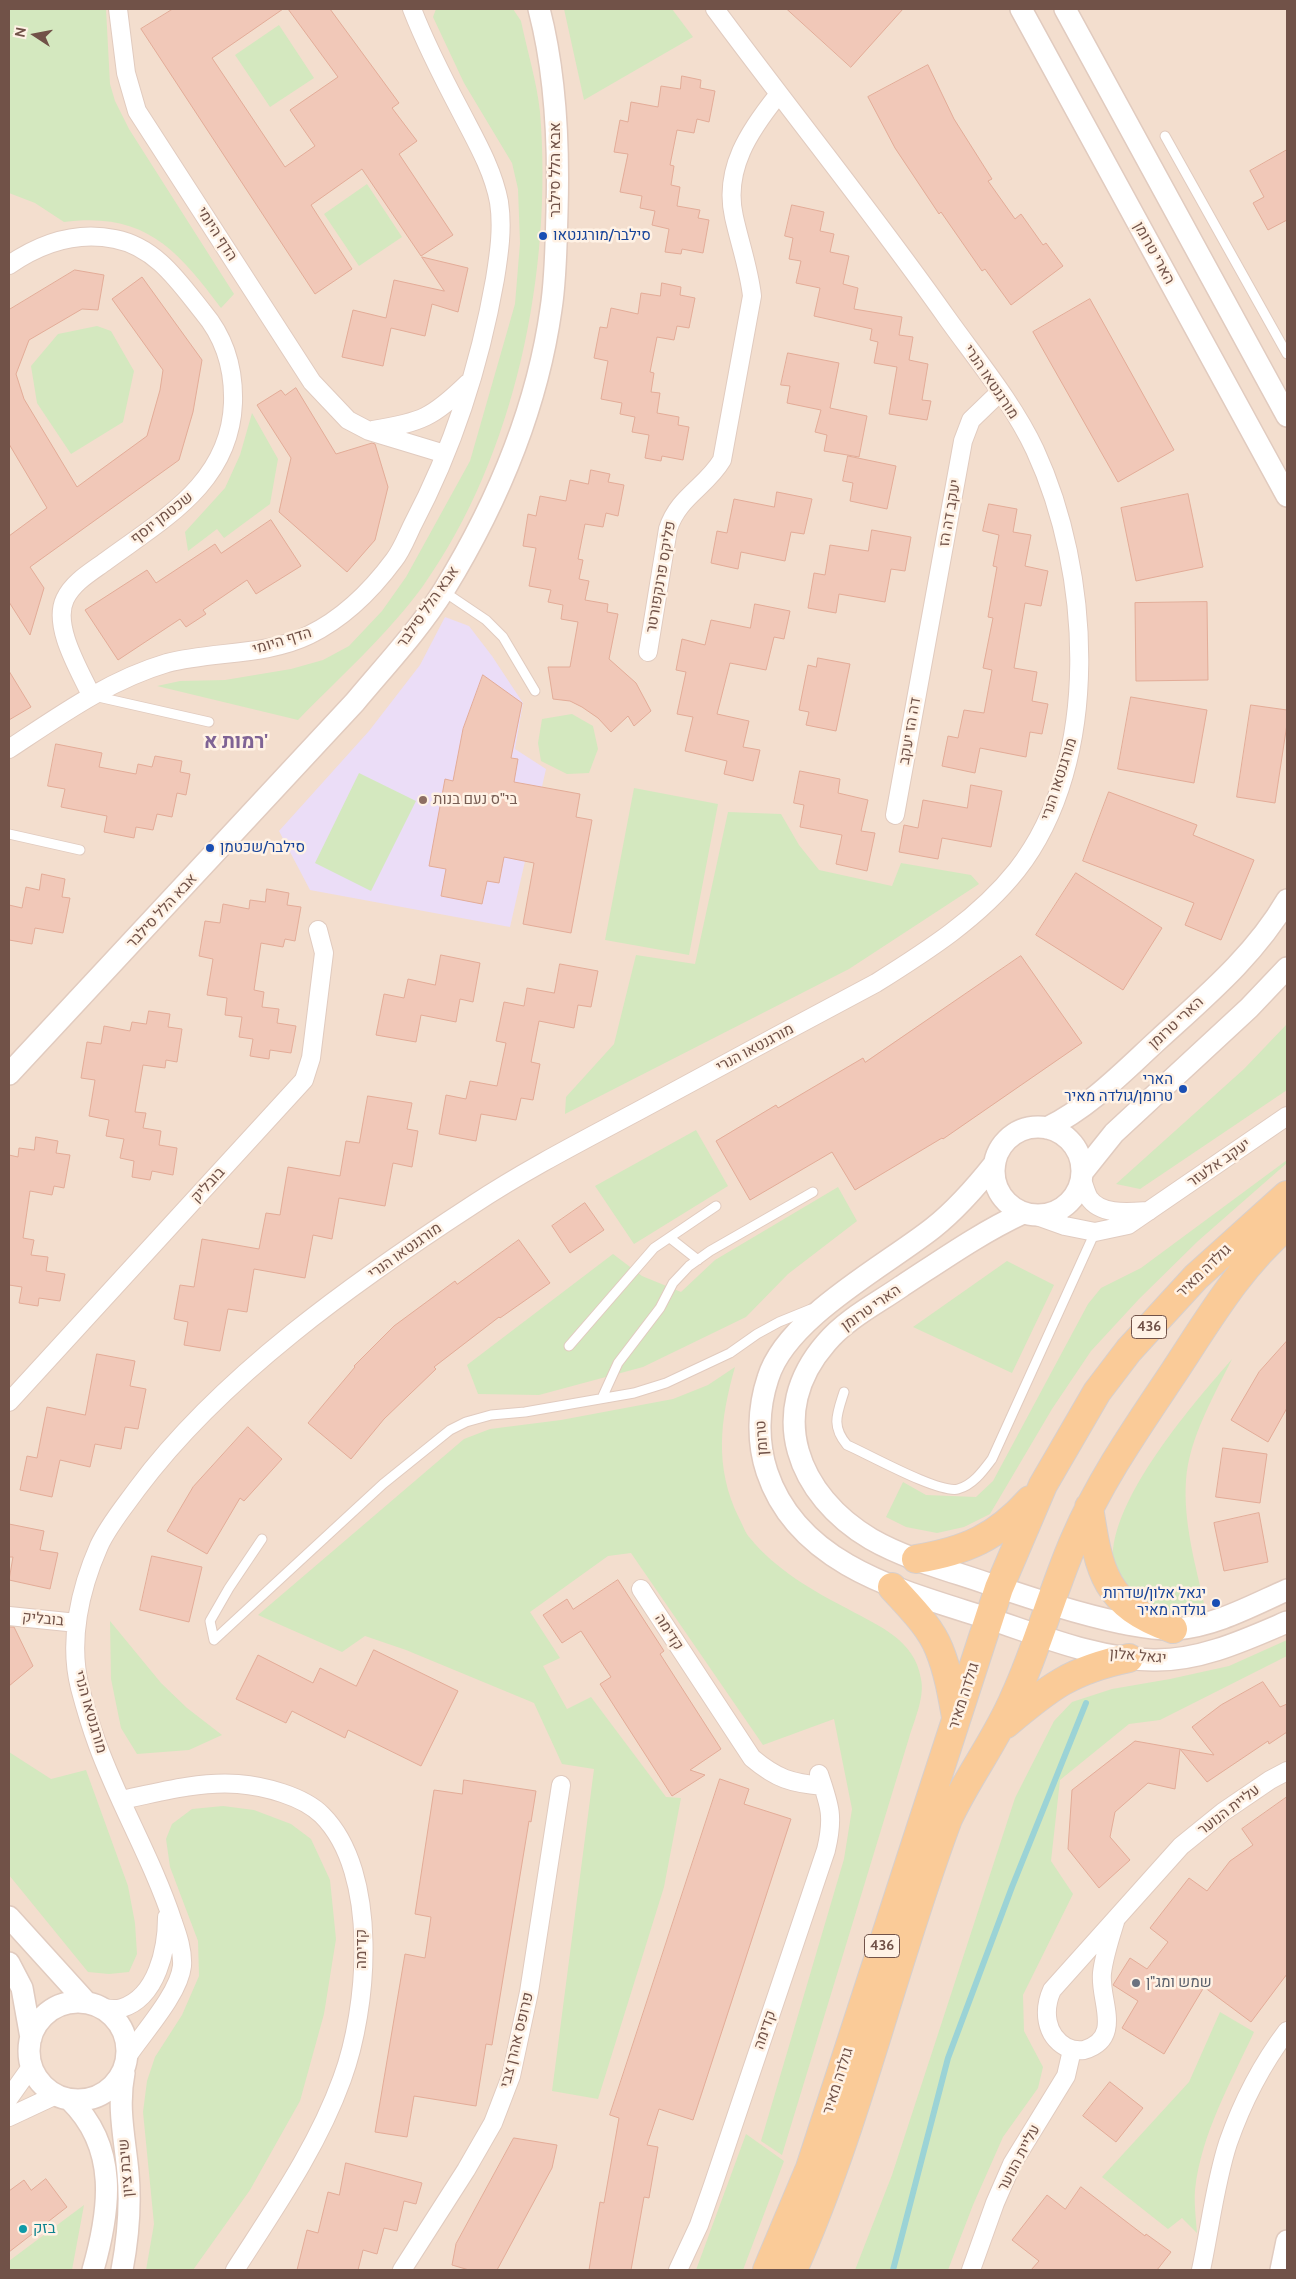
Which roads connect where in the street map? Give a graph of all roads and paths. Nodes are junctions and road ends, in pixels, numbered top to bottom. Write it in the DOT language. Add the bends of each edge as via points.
graph roads {
  1 [pos="118,9"];
  2 [pos="412,9"];
  3 [pos="539,9"];
  4 [pos="716,9"];
  5 [pos="1021,9"];
  6 [pos="1065,9"];
  7 [pos="778,95"];
  8 [pos="1165,136"];
  9 [pos="9,265"];
  10 [pos="1287,354"];
  11 [pos="472,380"];
  12 [pos="1000,392"];
  13 [pos="1287,416"];
  14 [pos="369,431"];
  15 [pos="445,454"];
  16 [pos="1287,496"];
  17 [pos="443,591"];
  18 [pos="926,647"];
  19 [pos="648,652"];
  20 [pos="536,691"];
  21 [pos="91,695"];
  22 [pos="209,722"];
  23 [pos="9,749"];
  24 [pos="895,816"];
  25 [pos="9,834"];
  26 [pos="80,850"];
  27 [pos="1287,900"];
  28 [pos="318,930"];
  29 [pos="1287,968"];
  30 [pos="9,1074"];
  31 [pos="1287,1116"];
  32 [pos="1047,1128"];
  33 [pos="995,1163"];
  34 [pos="1082,1176"];
  35 [pos="813,1192"];
  36 [pos="1287,1195"];
  37 [pos="716,1206"];
  38 [pos="1152,1211"];
  39 [pos="1030,1214"];
  40 [pos="1287,1226"];
  41 [pos="1095,1232"];
  42 [pos="670,1238"];
  43 [pos="698,1260"];
  44 [pos="870,1272"];
  45 [pos="832,1301"];
  46 [pos="569,1346"];
  47 [pos="844,1392"];
  48 [pos="602,1398"];
  49 [pos="9,1402"];
  50 [pos="1043,1485"];
  51 [pos="1089,1507"];
  52 [pos="262,1539"];
  53 [pos="916,1559"];
  54 [pos="892,1587"];
  55 [pos="999,1588"];
  56 [pos="641,1590"];
  57 [pos="1287,1590"];
  58 [pos="1048,1605"];
  59 [pos="9,1616"];
  60 [pos="988,1618"];
  61 [pos="1287,1622"];
  62 [pos="77,1623"];
  63 [pos="1173,1629"];
  64 [pos="1038,1635"];
  65 [pos="1129,1658"];
  66 [pos="956,1721"];
  67 [pos="997,1732"];
  68 [pos="1287,1771"];
  69 [pos="560,1785"];
  70 [pos="122,1800"];
  71 [pos="162,1889"];
  72 [pos="9,1917"];
  73 [pos="1115,1922"];
  74 [pos="9,1963"];
  75 [pos="95,2005"];
  76 [pos="1287,2031"];
  77 [pos="31,2038"];
  78 [pos="1072,2050"];
  79 [pos="126,2062"];
  80 [pos="32,2067"];
  81 [pos="9,2098"];
  82 [pos="63,2098"];
  83 [pos="9,2117"];
  84 [pos="1287,2241"];
  85 [pos="93,2270"];
  86 [pos="122,2270"];
  87 [pos="235,2270"];
  88 [pos="402,2270"];
  89 [pos="678,2270"];
  90 [pos="767,2270"];
  91 [pos="794,2270"];
  92 [pos="971,2270"];
  93 [pos="1201,2270"];
  94 [pos="1281,2270"];
  1 -- 14 [label="street, הדף היומי" via="126,73 136,110 312,382 348,420"];
  2 -- 11 [label="street, הדף היומי" via="424,40 492,174 499,204 500,244 491,303"];
  3 -- 17 [label="street, אבא הלל סילבר" via="549,60 559,167 551,309 524,426 503,476"];
  4 -- 7 [label="street, מורגנטאו הנרי"];
  5 -- 16 [label="street, הארי טרומן"];
  6 -- 13 [label="street"];
  7 -- 12 [label="street, מורגנטאו הנרי" via="912,269"];
  7 -- 19 [label="street, פליקס פרנקפורטר" via="745,140 730,189 752,296 722,460 715,472 672,514"];
  8 -- 10 [label="lane"];
  9 -- 21 [label="street, שכטמן יוסף" via="30,251 65,239 96,235 125,241 146,251 170,270 208,317 223,343 230,364 232,417 225,446 212,472 172,513 76,583 65,600 63,630"];
  11 -- 14 [label="street" via="426,418"];
  11 -- 15 [label="street, הדף היומי"];
  12 -- 18 [label="street, יעקב דה הז" via="972,420 963,441"];
  12 -- 62 [label="street, מורגנטאו הנרי" via="1035,449 1051,494 1069,550 1080,640 1077,722 1067,765 1041,832 1018,869 988,903 925,952 876,983 523,1174 416,1243 294,1334 238,1380 186,1430 151,1470 100,1543 82,1595"];
  14 -- 15 [label="street, הדף היומי"];
  15 -- 21 [label="street, הדף היומי" via="396,558 346,613 308,636 263,649 170,662 134,674"];
  17 -- 20 [label="lane" via="486,620 503,638"];
  17 -- 30 [label="street, אבא הלל סילבר" via="355,702"];
  18 -- 24 [label="street, דה הז יעקב"];
  21 -- 22 [label="lane"];
  21 -- 23 [label="street, הדף היומי"];
  25 -- 26 [label="lane"];
  27 -- 32 [label="street, הארי טרומן" via="1255,947 1222,981 1088,1104"];
  28 -- 49 [label="street, בובליק" via="324,953 311,1058 304,1080"];
  29 -- 34 [label="street" via="1249,1008 1114,1133"];
  31 -- 38 [label="street, יעקב אלעזר"];
  32 -- 33 [label="street" via="1033,1128 1014,1135 1000,1150"];
  32 -- 34 [label="street" via="1060,1133 1075,1147"];
  33 -- 39 [label="street" via="995,1177 1002,1196 1011,1206"];
  33 -- 44 [label="street, הארי טרומן" via="961,1203"];
  34 -- 38 [label="street" via="1089,1199 1108,1210"];
  34 -- 39 [label="street" via="1077,1193 1068,1204 1051,1214"];
  35 -- 43 [label="lane"];
  36 -- 50 [label="main road, גולדה מאיר / 436" via="1196,1276 1129,1350 1098,1392"];
  37 -- 42 [label="lane"];
  38 -- 41 [label="street, יעקב אלעזר" via="1128,1226"];
  39 -- 41 [label="street, יעקב אלעזר"];
  39 -- 53 [label="street, הארי טרומן" via="980,1235 844,1324 821,1350 802,1383 794,1420 796,1442 803,1468 814,1489 832,1510 870,1538"];
  40 -- 51 [label="main road, גולדה מאיר / 436" via="1250,1265 1210,1316"];
  41 -- 47 [label="lane" via="992,1459 979,1477 957,1489 940,1488 847,1445 838,1434 836,1417"];
  42 -- 43 [label="lane"];
  42 -- 46 [label="lane" via="654,1248"];
  43 -- 48 [label="lane" via="673,1283 660,1308 618,1363"];
  44 -- 45 [label="street, טרומן"];
  45 -- 48 [label="lane" via="779,1322 730,1353 666,1383"];
  45 -- 54 [label="street, טרומן" via="807,1321 768,1375 761,1404 760,1436 764,1464 772,1488 802,1531 841,1562"];
  48 -- 52 [label="lane" via="491,1415 450,1430 383,1484 214,1640 210,1621"];
  50 -- 53 [label="main road" via="1016,1514 986,1538 954,1552"];
  50 -- 55 [label="main road, גולדה מאיר / 436"];
  51 -- 58 [label="main road, גולדה מאיר / 436"];
  51 -- 63 [label="main road" via="1099,1562 1108,1584 1136,1612"];
  53 -- 55 [label="street, הארי טרומן"];
  54 -- 60 [label="street"];
  54 -- 66 [label="main road" via="939,1648"];
  55 -- 58 [label="street, הארי טרומן"];
  55 -- 60 [label="main road, גולדה מאיר / 436"];
  56 -- 89 [label="street, קדימה" via="752,1758 784,1780 821,1780 830,1805 832,1828 713,2185"];
  57 -- 63 [label="street, יגאל אלון" via="1218,1620 1197,1627"];
  58 -- 63 [label="street, יגאל אלון" via="1078,1614"];
  58 -- 64 [label="main road, גולדה מאיר / 436"];
  59 -- 62 [label="street, בובליק"];
  60 -- 64 [label="street, יגאל אלון"];
  60 -- 66 [label="main road, גולדה מאיר / 436"];
  61 -- 65 [label="street, יגאל אלון" via="1203,1654 1154,1660"];
  62 -- 70 [label="street, מורגנטאו הנרי" via="75,1658 79,1684 98,1747"];
  64 -- 65 [label="street, יגאל אלון" via="1091,1651"];
  64 -- 67 [label="main road, גולדה מאיר / 436" via="1016,1696"];
  65 -- 67 [label="main road" via="1086,1669 1064,1679"];
  66 -- 90 [label="main road, גולדה מאיר / 436" via="810,2168"];
  67 -- 91 [label="main road, גולדה מאיר / 436" via="963,1786 948,1819 846,2133"];
  68 -- 73 [label="street, עליית הנוער" via="1223,1812 1181,1846"];
  69 -- 88 [label="street, פרופס אהרן צבי" via="529,1992 510,2076 493,2123"];
  70 -- 71 [label="street, מורגנטאו הנרי"];
  70 -- 87 [label="street, קדימה" via="186,1787 238,1784 300,1800 322,1814 337,1834 355,1879 364,1955 351,2051 342,2081 308,2155"];
  71 -- 75 [label="street" via="167,1939 155,1978 132,2004 120,2009"];
  71 -- 79 [label="street" via="180,1945 182,1968 164,2007"];
  72 -- 75 [label="street"];
  73 -- 78 [label="street, עליית הנוער" via="1102,1976 1108,2015 1106,2031 1092,2047"];
  73 -- 78 [label="street, עליית הנוער" via="1052,1990 1048,2000 1050,2032"];
  74 -- 77 [label="street" via="22,1988"];
  75 -- 77 [label="street" via="72,2002 58,2006 46,2014"];
  75 -- 79 [label="street" via="114,2017 122,2029 127,2043"];
  76 -- 93 [label="street" via="1256,2080 1228,2144"];
  77 -- 80 [label="street" via="29,2054"];
  78 -- 92 [label="street, עליית הנוער" via="1066,2076 1012,2164"];
  79 -- 82 [label="street" via="120,2079 98,2097 84,2101"];
  79 -- 86 [label="street, שיבת ציון" via="120,2114 130,2202"];
  80 -- 81 [label="street"];
  80 -- 82 [label="street" via="45,2088"];
  82 -- 83 [label="street"];
  82 -- 85 [label="street, שיבת ציון" via="91,2125 106,2162 105,2217"];
  84 -- 94 [label="street"];
}
